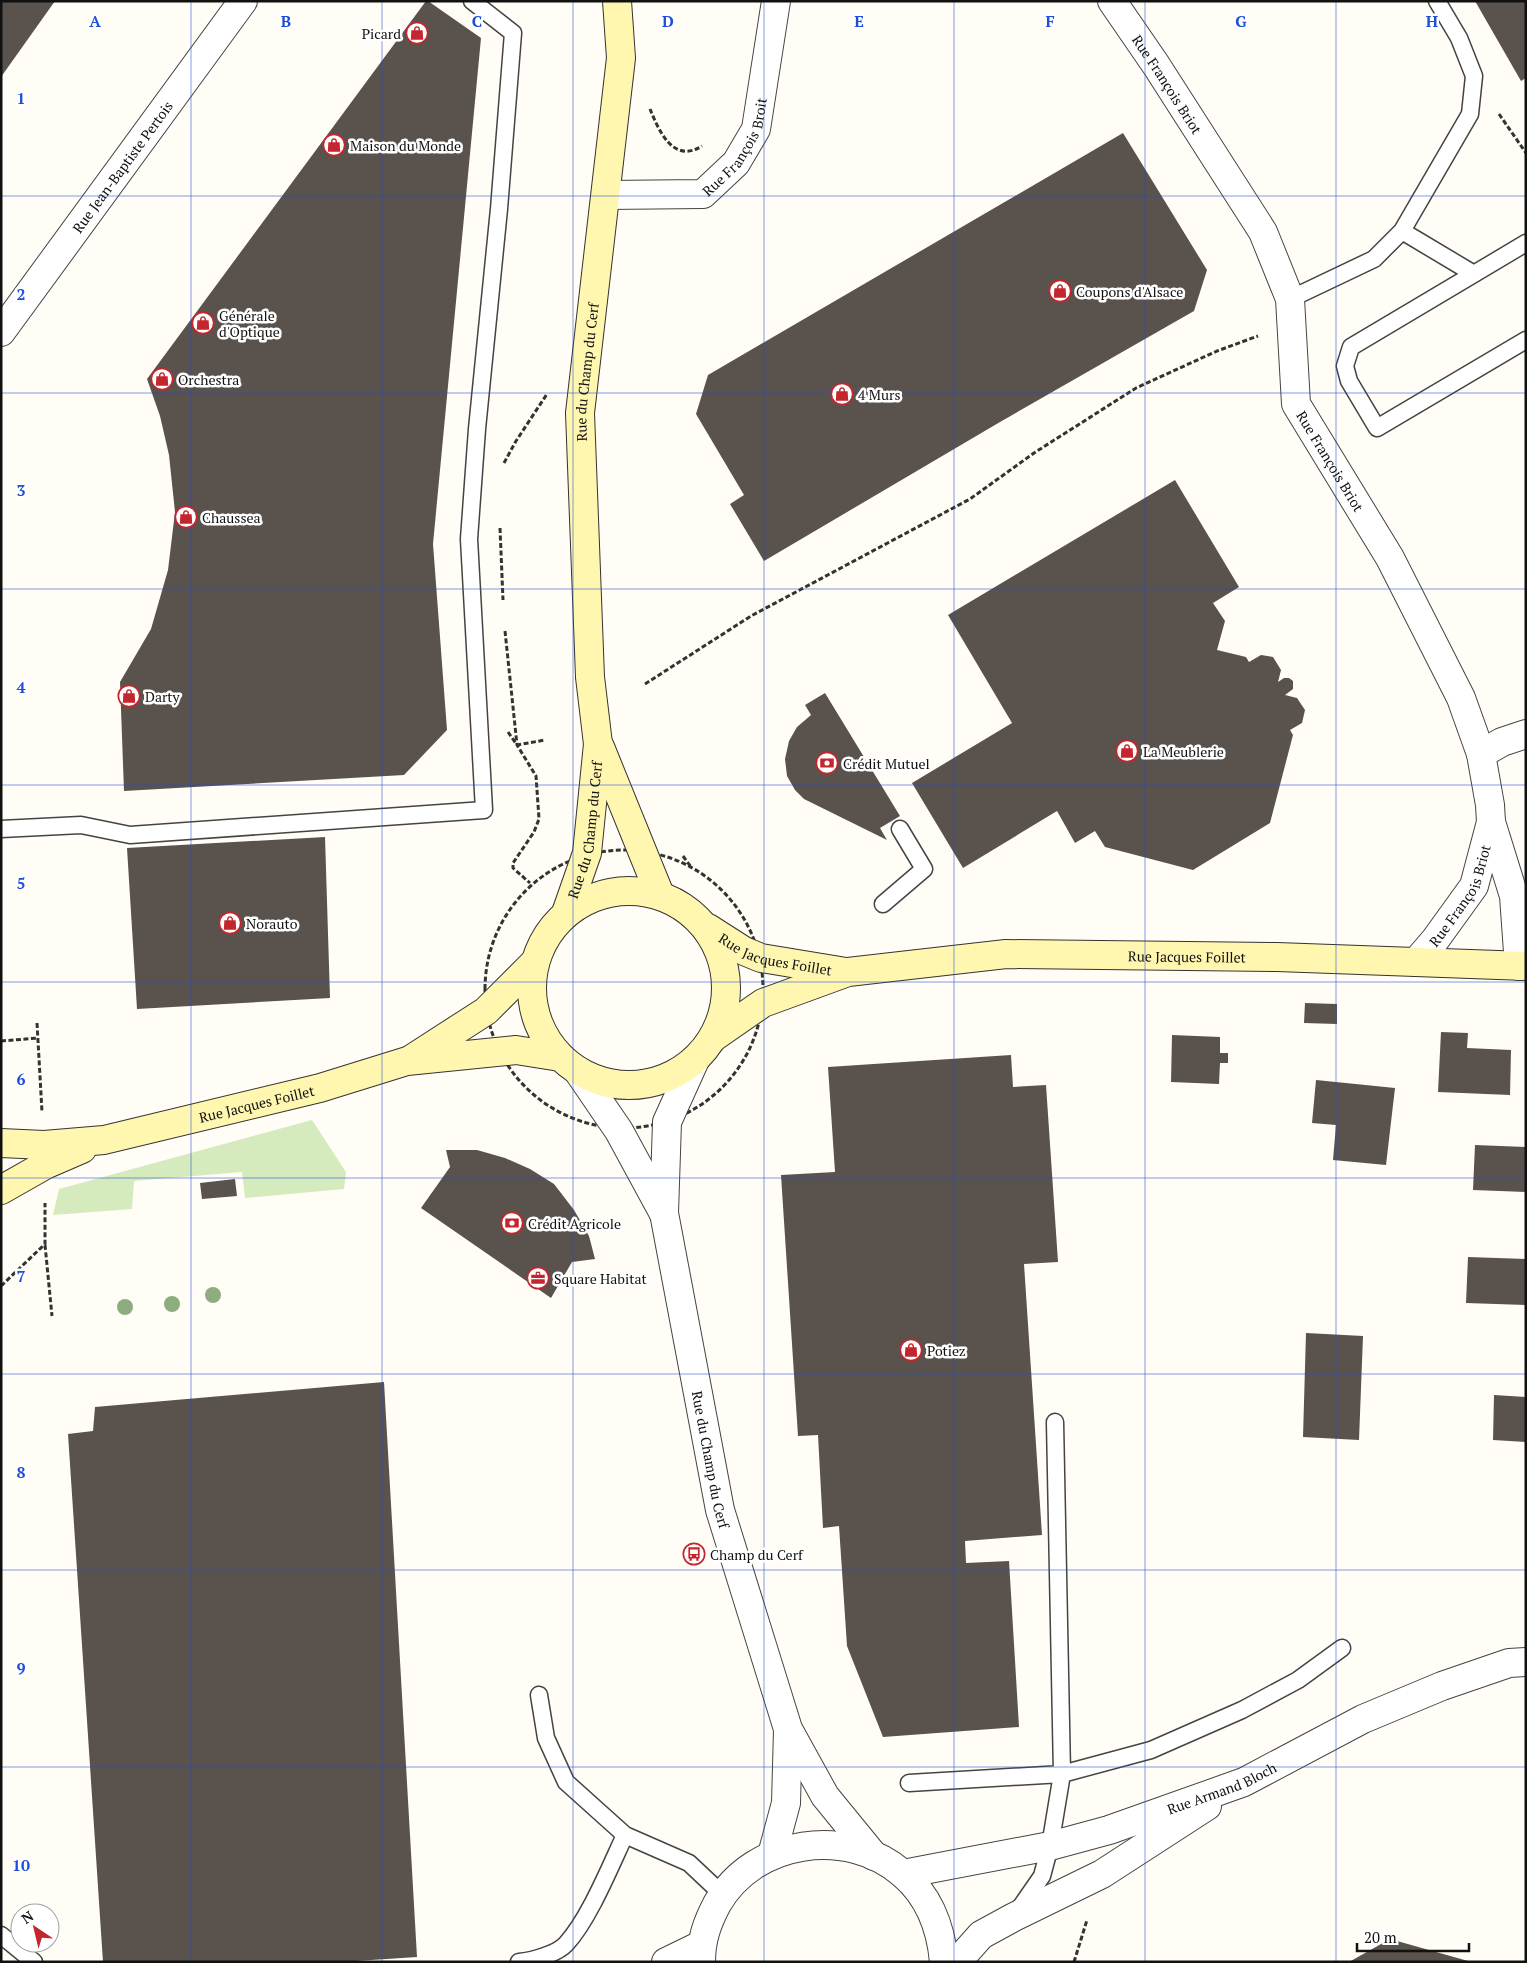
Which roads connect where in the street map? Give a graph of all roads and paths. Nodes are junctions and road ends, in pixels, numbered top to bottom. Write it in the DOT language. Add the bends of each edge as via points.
graph roads {
  1 [pos="243,1"];
  2 [pos="472,1"];
  3 [pos="617,1"];
  4 [pos="776,1"];
  5 [pos="1112,1"];
  6 [pos="1437,1"];
  7 [pos="650,107"];
  8 [pos="1506,124"];
  9 [pos="704,144"];
  10 [pos="1526,153"];
  11 [pos="606,195"];
  12 [pos="1402,231"];
  13 [pos="1526,243"];
  14 [pos="1474,274"];
  15 [pos="1291,312"];
  16 [pos="1,332"];
  17 [pos="1526,340"];
  18 [pos="582,379"];
  19 [pos="477,429"];
  20 [pos="500,526"];
  21 [pos="504,609"];
  22 [pos="504,628"];
  23 [pos="645,684"];
  24 [pos="480,721"];
  25 [pos="1526,734"];
  26 [pos="545,740"];
  27 [pos="598,744"];
  28 [pos="517,745"];
  29 [pos="1481,754"];
  30 [pos="1491,822"];
  31 [pos="1,829"];
  32 [pos="900,829"];
  33 [pos="642,852"];
  34 [pos="587,853"];
  35 [pos="530,883"];
  36 [pos="660,895"];
  37 [pos="883,904"];
  38 [pos="566,913"];
  39 [pos="706,927"];
  40 [pos="761,958"];
  41 [pos="535,962"];
  42 [pos="1416,962"];
  43 [pos="1522,966"];
  44 [pos="848,972"];
  45 [pos="764,1003"];
  46 [pos="486,1011"];
  47 [pos="37,1023"];
  48 [pos="714,1037"];
  49 [pos="1,1041"];
  50 [pos="501,1051"];
  51 [pos="695,1060"];
  52 [pos="407,1061"];
  53 [pos="569,1064"];
  54 [pos="678,1118"];
  55 [pos="604,1126"];
  56 [pos="104,1140"];
  57 [pos="1,1142"];
  58 [pos="1,1190"];
  59 [pos="664,1213"];
  60 [pos="45,1244"];
  61 [pos="52,1316"];
  62 [pos="1055,1422"];
  63 [pos="1342,1648"];
  64 [pos="1526,1662"];
  65 [pos="539,1695"];
  66 [pos="788,1729"];
  67 [pos="1062,1774"];
  68 [pos="1244,1782"];
  69 [pos="909,1783"];
  70 [pos="625,1835"];
  71 [pos="1050,1846"];
  72 [pos="772,1855"];
  73 [pos="874,1856"];
  74 [pos="903,1874"];
  75 [pos="722,1895"];
  76 [pos="1014,1917"];
  77 [pos="1,1935"];
  78 [pos="701,1953"];
  79 [pos="34,1962"];
  80 [pos="519,1962"];
  81 [pos="666,1962"];
  82 [pos="944,1962"];
  83 [pos="957,1962"];
  1 -- 16 [label="street, Rue Jean-Baptiste Pertois"];
  2 -- 19 [label="lane" via="513,33"];
  3 -- 11 [label="main road, Rue du Champ du Cerf" via="621,58"];
  4 -- 11 [label="street, Rue François Broit" via="756,129 736,163 703,194"];
  5 -- 15 [label="street, Rue François Briot" via="1263,232"];
  6 -- 12 [label="lane" via="1459,38 1474,76 1470,114"];
  7 -- 9 [label="path" via="659,131 669,145 684,150 700,148"];
  8 -- 10 [label="path"];
  11 -- 18 [label="main road, Rue du Champ du Cerf"];
  12 -- 14 [label="lane"];
  12 -- 15 [label="lane" via="1374,259"];
  13 -- 14 [label="lane"];
  14 -- 17 [label="lane" via="1351,347 1345,366 1349,381 1377,428"];
  15 -- 23 [label="path" via="1136,388 1034,453 970,500 751,616"];
  15 -- 29 [label="street, Rue François Briot" via="1296,404 1390,558 1461,698"];
  18 -- 19 [label="path" via="555,382 500,470"];
  18 -- 27 [label="main road, Rue du Champ du Cerf" via="580,413 590,677"];
  19 -- 24 [label="lane" via="469,539"];
  20 -- 21 [label="path"];
  22 -- 28 [label="path"];
  24 -- 28 [label="path" via="502,722"];
  24 -- 31 [label="lane" via="484,810 130,835 80,825"];
  25 -- 29 [label="street"];
  26 -- 28 [label="path"];
  27 -- 33 [label="main road, Rue du Champ du Cerf"];
  27 -- 34 [label="main road, Rue du Champ du Cerf"];
  28 -- 35 [label="path" via="536,776 539,819 534,832 512,863 513,868"];
  29 -- 30 [label="street, Rue François Briot"];
  30 -- 42 [label="street, Rue François Briot" via="1474,886"];
  30 -- 43 [label="street, Rue François Briot" via="1514,896"];
  32 -- 37 [label="lane" via="924,869"];
  33 -- 34 [label="path"];
  33 -- 36 [label="main road, Rue du Champ du Cerf"];
  33 -- 40 [label="path" via="691,868 722,889 753,930"];
  34 -- 35 [label="path" via="555,863"];
  34 -- 38 [label="main road, Rue du Champ du Cerf"];
  35 -- 46 [label="path" via="503,911 480,984"];
  36 -- 38 [label="main road" via="628,890 595,896"];
  36 -- 39 [label="main road" via="686,908"];
  38 -- 41 [label="main road" via="547,935"];
  39 -- 40 [label="main road, Rue Jacques Foillet" via="744,952"];
  39 -- 48 [label="main road" via="721,952 727,981 724,1009"];
  40 -- 44 [label="main road, Rue Jacques Foillet"];
  40 -- 45 [label="path"];
  41 -- 46 [label="main road"];
  41 -- 53 [label="main road" via="532,996 540,1029"];
  42 -- 43 [label="main road, Rue Jacques Foillet"];
  42 -- 44 [label="main road, Rue Jacques Foillet" via="1006,954"];
  44 -- 45 [label="main road, Rue Jacques Foillet"];
  45 -- 48 [label="main road, Rue Jacques Foillet"];
  45 -- 54 [label="path" via="754,1039 736,1072 698,1111"];
  46 -- 50 [label="path"];
  46 -- 52 [label="main road"];
  47 -- 49 [label="path" via="38,1038"];
  48 -- 51 [label="main road"];
  50 -- 52 [label="main road"];
  50 -- 53 [label="main road" via="516,1050"];
  50 -- 55 [label="path" via="519,1081 549,1107"];
  51 -- 53 [label="main road" via="668,1077 638,1085 606,1083"];
  51 -- 59 [label="street, Rue du Champ du Cerf" via="667,1122"];
  52 -- 56 [label="main road, Rue Jacques Foillet" via="320,1088"];
  53 -- 59 [label="street, Rue du Champ du Cerf" via="619,1131"];
  56 -- 57 [label="main road, Rue Jacques Foillet" via="44,1146"];
  56 -- 58 [label="main road, Rue Jacques Foillet"];
  59 -- 66 [label="street, Rue du Champ du Cerf" via="720,1510"];
  60 -- 61 [label="path"];
  62 -- 67 [label="lane"];
  63 -- 67 [label="lane" via="1298,1680 1242,1710 1151,1750"];
  64 -- 68 [label="street, Rue Armand Bloch" via="1509,1663 1442,1686 1372,1715"];
  65 -- 70 [label="lane" via="546,1738 566,1782"];
  66 -- 72 [label="street, Rue du Champ du Cerf" via="786,1802"];
  66 -- 73 [label="street, Rue du Champ du Cerf" via="825,1796"];
  67 -- 69 [label="lane"];
  67 -- 71 [label="lane"];
  68 -- 71 [label="street, Rue Armand Bloch" via="1108,1830"];
  68 -- 76 [label="street" via="1102,1874"];
  70 -- 75 [label="lane" via="689,1863"];
  70 -- 80 [label="lane" via="584,1917 565,1946 533,1960"];
  71 -- 74 [label="street, Rue Armand Bloch"];
  71 -- 76 [label="lane" via="1042,1876"];
  72 -- 73 [label="street" via="805,1846 840,1845"];
  72 -- 75 [label="street" via="753,1865"];
  73 -- 74 [label="street"];
  74 -- 82 [label="street" via="927,1903 942,1937"];
  75 -- 78 [label="street" via="709,1919"];
  76 -- 83 [label="street" via="982,1935"];
  77 -- 79 [label="lane"];
  78 -- 81 [label="street"];
}
